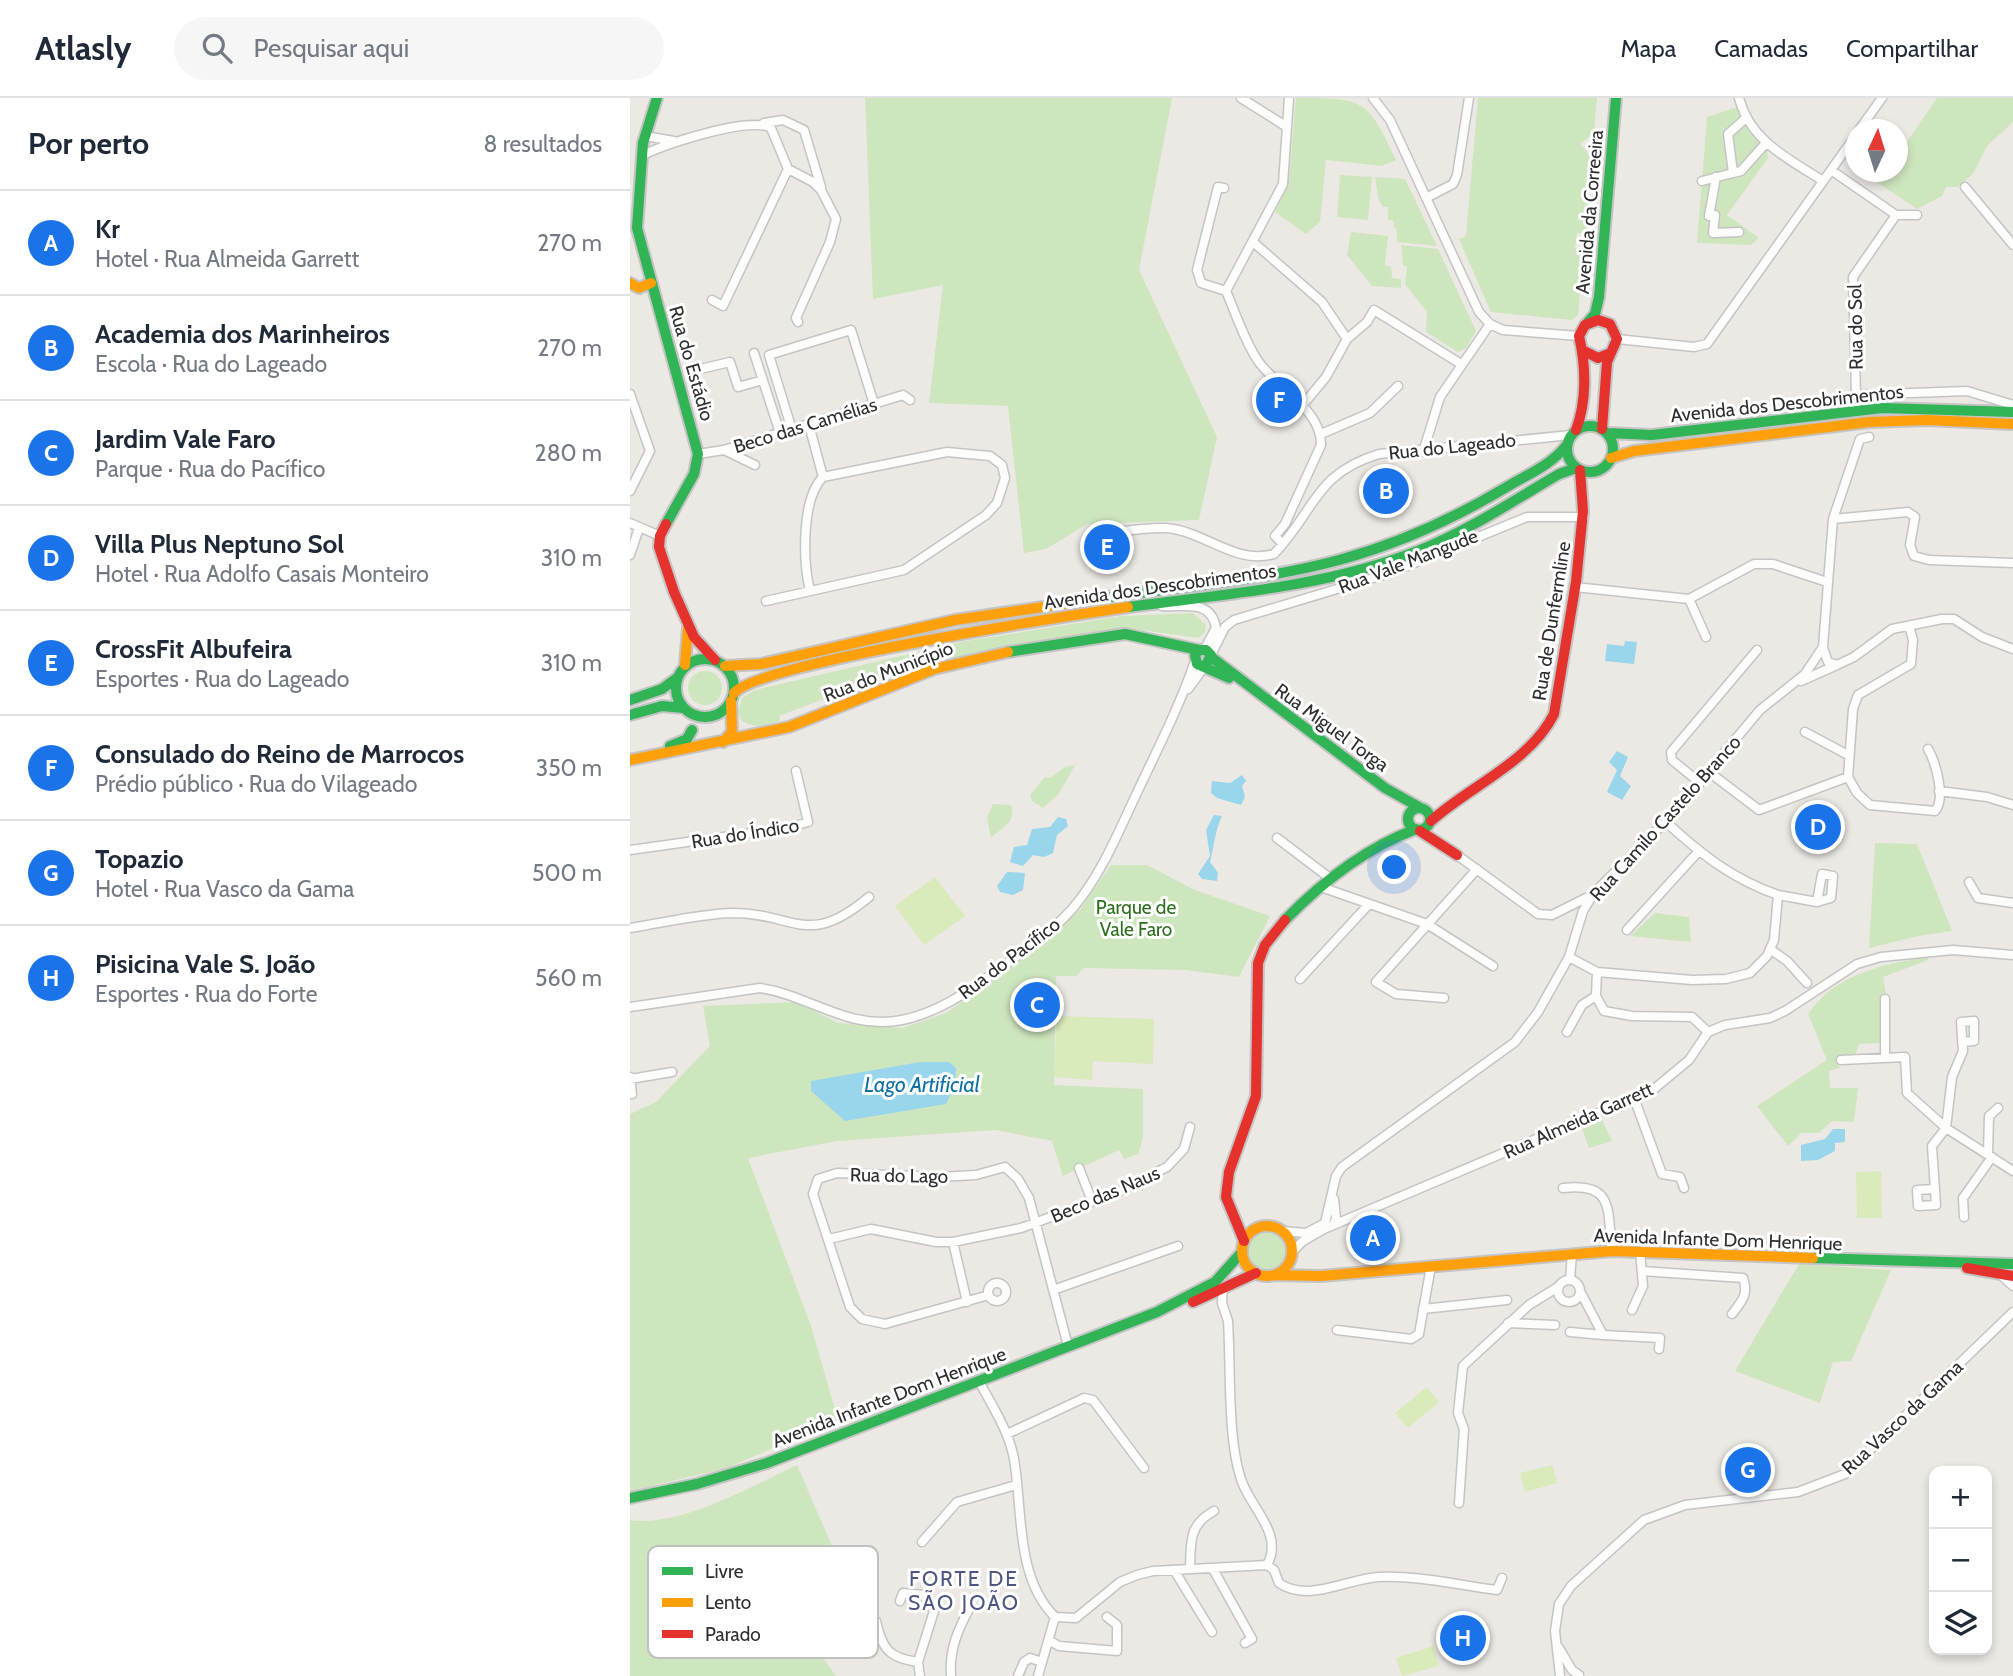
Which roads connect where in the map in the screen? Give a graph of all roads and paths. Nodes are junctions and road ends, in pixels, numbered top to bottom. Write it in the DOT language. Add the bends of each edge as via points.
graph roads {
  1 [pos="657,98"];
  2 [pos="1241,98"];
  3 [pos="1289,98"];
  4 [pos="1373,98"];
  5 [pos="1469,98"];
  6 [pos="1616,98"];
  7 [pos="1622,98"];
  8 [pos="1739,98"];
  9 [pos="1882,98"];
  10 [pos="1746,118"];
  11 [pos="1867,119"];
  12 [pos="752,125"];
  13 [pos="1287,128"];
  14 [pos="645,136"];
  15 [pos="674,141"];
  16 [pos="1766,144"];
  17 [pos="1845,150"];
  18 [pos="643,155"];
  19 [pos="788,169"];
  20 [pos="1831,170"];
  21 [pos="1733,173"];
  22 [pos="1716,177"];
  23 [pos="1702,181"];
  24 [pos="1823,181"];
  25 [pos="1965,187"];
  26 [pos="1224,188"];
  27 [pos="821,190"];
  28 [pos="1426,198"];
  29 [pos="1896,215"];
  30 [pos="1917,215"];
  31 [pos="1739,232"];
  32 [pos="1253,242"];
  33 [pos="2013,245"];
  34 [pos="630,283"];
  35 [pos="651,283"];
  36 [pos="1226,291"];
  37 [pos="712,300"];
  38 [pos="798,322"];
  39 [pos="1490,324"];
  40 [pos="1610,324"];
  41 [pos="1585,325"];
  42 [pos="1579,336"];
  43 [pos="1347,339"];
  44 [pos="1617,339"];
  45 [pos="1582,350"];
  46 [pos="754,353"];
  47 [pos="1611,353"];
  48 [pos="1461,365"];
  49 [pos="696,370"];
  50 [pos="763,380"];
  51 [pos="1398,386"];
  52 [pos="630,394"];
  53 [pos="1856,395"];
  54 [pos="910,400"];
  55 [pos="874,404"];
  56 [pos="2013,405"];
  57 [pos="1302,406"];
  58 [pos="1853,410"];
  59 [pos="2013,412"];
  60 [pos="2013,424"];
  61 [pos="809,425"];
  62 [pos="792,430"];
  63 [pos="1605,431"];
  64 [pos="1574,432"];
  65 [pos="780,433"];
  66 [pos="1321,434"];
  67 [pos="1869,437"];
  68 [pos="1566,446"];
  69 [pos="1424,449"];
  70 [pos="724,450"];
  71 [pos="698,454"];
  72 [pos="1611,458"];
  73 [pos="755,465"];
  74 [pos="1578,469"];
  75 [pos="1600,470"];
  76 [pos="823,477"];
  77 [pos="630,491"];
  78 [pos="1584,515"];
  79 [pos="1833,519"];
  80 [pos="630,523"];
  81 [pos="639,528"];
  82 [pos="1090,535"];
  83 [pos="660,536"];
  84 [pos="1283,544"];
  85 [pos="630,555"];
  86 [pos="2013,563"];
  87 [pos="1827,582"];
  88 [pos="1575,587"];
  89 [pos="810,591"];
  90 [pos="1689,599"];
  91 [pos="766,601"];
  92 [pos="1148,604"];
  93 [pos="1909,626"];
  94 [pos="688,628"];
  95 [pos="1706,637"];
  96 [pos="1822,647"];
  97 [pos="2013,649"];
  98 [pos="1757,650"];
  99 [pos="1203,658"];
  100 [pos="720,663"];
  101 [pos="1837,665"];
  102 [pos="685,666"];
  103 [pos="677,678"];
  104 [pos="1792,685"];
  105 [pos="733,697"];
  106 [pos="630,700"];
  107 [pos="686,710"];
  108 [pos="630,715"];
  109 [pos="733,722"];
  110 [pos="692,730"];
  111 [pos="1805,732"];
  112 [pos="761,734"];
  113 [pos="723,742"];
  114 [pos="708,744"];
  115 [pos="1928,749"];
  116 [pos="630,754"];
  117 [pos="1848,755"];
  118 [pos="630,760"];
  119 [pos="796,771"];
  120 [pos="1709,772"];
  121 [pos="1848,777"];
  122 [pos="1700,783"];
  123 [pos="1390,791"];
  124 [pos="1938,791"];
  125 [pos="2013,805"];
  126 [pos="1444,807"];
  127 [pos="1422,808"];
  128 [pos="1430,822"];
  129 [pos="1666,822"];
  130 [pos="1413,824"];
  131 [pos="1277,838"];
  132 [pos="630,850"];
  133 [pos="1698,852"];
  134 [pos="1457,855"];
  135 [pos="1477,869"];
  136 [pos="1331,879"];
  137 [pos="1969,882"];
  138 [pos="1321,887"];
  139 [pos="1594,893"];
  140 [pos="1778,895"];
  141 [pos="870,897"];
  142 [pos="1817,902"];
  143 [pos="2013,903"];
  144 [pos="1369,904"];
  145 [pos="1564,911"];
  146 [pos="1580,920"];
  147 [pos="1427,924"];
  148 [pos="630,928"];
  149 [pos="1627,930"];
  150 [pos="1770,949"];
  151 [pos="2013,955"];
  152 [pos="1569,957"];
  153 [pos="1493,966"];
  154 [pos="1597,972"];
  155 [pos="1300,979"];
  156 [pos="1807,983"];
  157 [pos="1596,996"];
  158 [pos="1444,998"];
  159 [pos="1885,999"];
  160 [pos="630,1007"];
  161 [pos="1567,1032"];
  162 [pos="1708,1032"];
  163 [pos="1962,1042"];
  164 [pos="1885,1058"];
  165 [pos="1841,1060"];
  166 [pos="672,1072"];
  167 [pos="630,1078"];
  168 [pos="632,1094"];
  169 [pos="1634,1098"];
  170 [pos="1998,1108"];
  171 [pos="1191,1127"];
  172 [pos="1946,1128"];
  173 [pos="1990,1155"];
  174 [pos="1079,1168"];
  175 [pos="2013,1171"];
  176 [pos="1227,1188"];
  177 [pos="1563,1188"];
  178 [pos="1684,1188"];
  179 [pos="1935,1189"];
  180 [pos="1092,1200"];
  181 [pos="1964,1217"];
  182 [pos="1038,1222"];
  183 [pos="1330,1222"];
  184 [pos="1261,1227"];
  185 [pos="1282,1231"];
  186 [pos="829,1239"];
  187 [pos="1244,1241"];
  188 [pos="953,1242"];
  189 [pos="1178,1246"];
  190 [pos="1612,1251"];
  191 [pos="1640,1251"];
  192 [pos="1241,1253"];
  193 [pos="1292,1254"];
  194 [pos="1572,1254"];
  195 [pos="1979,1264"];
  196 [pos="1951,1265"];
  197 [pos="2013,1265"];
  198 [pos="1431,1266"];
  199 [pos="2013,1270"];
  200 [pos="1643,1271"];
  201 [pos="1256,1273"];
  202 [pos="1275,1275"];
  203 [pos="1321,1276"];
  204 [pos="2008,1276"];
  205 [pos="1570,1279"];
  206 [pos="2013,1286"];
  207 [pos="1558,1287"];
  208 [pos="1223,1288"];
  209 [pos="1053,1290"];
  210 [pos="1580,1291"];
  211 [pos="989,1295"];
  212 [pos="1507,1300"];
  213 [pos="967,1302"];
  214 [pos="2013,1305"];
  215 [pos="1423,1309"];
  216 [pos="1632,1310"];
  217 [pos="1157,1312"];
  218 [pos="1732,1314"];
  219 [pos="2010,1314"];
  220 [pos="1508,1323"];
  221 [pos="1555,1325"];
  222 [pos="1337,1330"];
  223 [pos="1570,1332"];
  224 [pos="1603,1335"];
  225 [pos="1068,1346"];
  226 [pos="1660,1349"];
  227 [pos="979,1381"];
  228 [pos="1007,1434"];
  229 [pos="1144,1468"];
  230 [pos="1016,1485"];
  231 [pos="630,1498"];
  232 [pos="1459,1503"];
  233 [pos="1214,1511"];
  234 [pos="922,1542"];
  235 [pos="1267,1565"];
  236 [pos="1190,1569"];
  237 [pos="1213,1569"];
  238 [pos="1174,1570"];
  239 [pos="1502,1578"];
  240 [pos="900,1601"];
  241 [pos="970,1607"];
  242 [pos="1055,1616"];
  243 [pos="1107,1617"];
  244 [pos="878,1630"];
  245 [pos="1212,1632"];
  246 [pos="1049,1641"];
  247 [pos="1245,1643"];
  248 [pos="1556,1643"];
  249 [pos="918,1662"];
  250 [pos="1042,1662"];
  251 [pos="920,1676"];
  252 [pos="951,1676"];
  253 [pos="1018,1676"];
  254 [pos="1038,1676"];
  255 [pos="1560,1676"];
  256 [pos="1566,1676"];
  257 [pos="1579,1676"];
  1 -- 14 [label="street, Rua do Estádio"];
  2 -- 13 [label="street"];
  3 -- 13 [label="street"];
  4 -- 28 [label="street" via="1390,120"];
  5 -- 28 [label="street" via="1457,175 1453,184"];
  6 -- 41 [label="street, Avenida da Correeira" via="1597,308"];
  7 -- 40 [label="street, Avenida da Correeira" via="1604,308"];
  8 -- 10 [label="street"];
  9 -- 11 [label="street"];
  10 -- 16 [label="street"];
  10 -- 21 [label="street" via="1728,134"];
  12 -- 15 [label="street"];
  12 -- 19 [label="street" via="771,128"];
  12 -- 27 [label="street" via="783,120 804,130"];
  13 -- 32 [label="street" via="1283,184"];
  14 -- 15 [label="street"];
  14 -- 18 [label="street, Rua do Estádio"];
  15 -- 18 [label="street"];
  16 -- 21 [label="street" via="1741,171"];
  16 -- 24 [label="street"];
  17 -- 20 [label="street"];
  18 -- 35 [label="street, Rua do Estádio" via="637,229"];
  19 -- 27 [label="street"];
  19 -- 37 [label="street" via="723,306"];
  20 -- 24 [label="street"];
  20 -- 29 [label="street"];
  21 -- 22 [label="street"];
  22 -- 23 [label="street"];
  22 -- 31 [label="street" via="1709,216 1715,215 1713,233"];
  24 -- 44 [label="street" via="1707,344 1694,347"];
  25 -- 33 [label="street"];
  26 -- 36 [label="street" via="1217,187 1197,270 1202,283"];
  27 -- 38 [label="street" via="834,211 835,230"];
  28 -- 39 [label="street" via="1479,312"];
  29 -- 30 [label="street"];
  29 -- 53 [label="street, Rua do Sol" via="1853,277"];
  32 -- 36 [label="street"];
  32 -- 43 [label="street" via="1322,302"];
  34 -- 35 [label="street" via="639,288"];
  35 -- 71 [label="street, Rua do Estádio"];
  36 -- 57 [label="street" via="1257,359"];
  39 -- 42 [label="street" via="1503,330"];
  39 -- 48 [label="street"];
  40 -- 41 [label="street" via="1598,320"];
  40 -- 44 [label="street"];
  41 -- 42 [label="street"];
  42 -- 45 [label="street"];
  43 -- 48 [label="street" via="1374,310"];
  43 -- 57 [label="street" via="1326,377"];
  44 -- 47 [label="street"];
  45 -- 47 [label="street" via="1598,358"];
  45 -- 64 [label="street" via="1581,416"];
  46 -- 50 [label="street"];
  47 -- 63 [label="street"];
  48 -- 69 [label="street" via="1440,397"];
  49 -- 50 [label="street" via="730,362 738,387"];
  50 -- 65 [label="street"];
  51 -- 66 [label="street" via="1370,413"];
  52 -- 77 [label="street" via="650,451"];
  53 -- 56 [label="street" via="1967,391"];
  53 -- 58 [label="street, Rua do Sol"];
  54 -- 55 [label="street, Beco das Camélias" via="903,395"];
  55 -- 61 [label="street, Beco das Camélias"];
  55 -- 62 [label="street" via="851,331 769,355"];
  57 -- 66 [label="street" via="1314,417"];
  58 -- 59 [label="street, Avenida dos Descobrimentos"];
  58 -- 63 [label="street, Avenida dos Descobrimentos" via="1652,435"];
  60 -- 72 [label="street, Avenida dos Descobrimentos" via="1927,419 1869,422 1634,451"];
  61 -- 62 [label="street, Beco das Camélias"];
  61 -- 76 [label="street"];
  62 -- 65 [label="street, Beco das Camélias"];
  63 -- 64 [label="street" via="1589,425"];
  63 -- 72 [label="street" via="1613,445"];
  64 -- 68 [label="street"];
  64 -- 69 [label="street, Rua do Lageado"];
  65 -- 70 [label="street, Beco das Camélias"];
  66 -- 84 [label="street" via="1321,445 1285,524 1275,536"];
  67 -- 79 [label="street, Rua Camilo Castelo Branco" via="1860,439"];
  68 -- 74 [label="street" via="1568,458"];
  68 -- 100 [label="street, Avenida dos Descobrimentos" via="1554,459 1483,502 1422,533 1353,558 955,620 761,664"];
  69 -- 84 [label="street, Rua do Lageado" via="1379,454 1352,463 1330,478"];
  70 -- 71 [label="street, Beco das Camélias"];
  70 -- 73 [label="street"];
  71 -- 83 [label="street" via="694,474"];
  72 -- 75 [label="street"];
  74 -- 75 [label="street"];
  74 -- 78 [label="street, Rua de Dunfermline" via="1585,479"];
  74 -- 92 [label="street, Avenida dos Descobrimentos" via="1559,474 1444,539 1396,559 1297,584"];
  75 -- 78 [label="street, Rua de Dunfermline"];
  76 -- 89 [label="street" via="813,492 807,526"];
  76 -- 89 [label="street" via="947,452 990,456 1002,465 1005,478 997,503 986,515 904,570"];
  78 -- 88 [label="street, Rua de Dunfermline"];
  78 -- 99 [label="street, Rua Vale Mangude" via="1527,517 1390,573 1234,620"];
  79 -- 86 [label="street" via="1908,512 1915,517 1910,545 1913,556"];
  79 -- 87 [label="street, Rua Camilo Castelo Branco"];
  80 -- 81 [label="street"];
  81 -- 83 [label="street"];
  81 -- 85 [label="street"];
  82 -- 84 [label="street" via="1167,528 1238,555 1260,558 1274,554"];
  83 -- 94 [label="street" via="659,547"];
  87 -- 90 [label="street" via="1773,564 1754,564"];
  87 -- 96 [label="street, Rua Camilo Castelo Branco"];
  88 -- 90 [label="street"];
  88 -- 126 [label="street, Rua de Dunfermline" via="1553,717 1533,743"];
  89 -- 91 [label="street"];
  90 -- 95 [label="street"];
  92 -- 99 [label="street" via="1194,605 1206,610 1216,628"];
  92 -- 105 [label="street, Avenida dos Descobrimentos" via="900,646 753,681 739,687"];
  93 -- 97 [label="street" via="1954,619 1982,638"];
  93 -- 101 [label="street" via="1892,629"];
  93 -- 117 [label="street" via="1911,664 1858,695"];
  94 -- 100 [label="street" via="703,651"];
  94 -- 102 [label="street"];
  96 -- 101 [label="street" via="1828,663"];
  96 -- 104 [label="street, Rua Camilo Castelo Branco"];
  98 -- 122 [label="street" via="1671,752 1672,760"];
  99 -- 112 [label="street, Rua do Município" via="1161,641 1116,635 967,660"];
  99 -- 123 [label="street, Rua Miguel Torga"];
  99 -- 160 [label="street, Rua do Pacífico" via="1085,892 1052,930 964,995 902,1020 881,1021 843,1018 760,988"];
  100 -- 102 [label="street" via="695,660"];
  100 -- 105 [label="street" via="733,678"];
  101 -- 104 [label="street"];
  102 -- 103 [label="street"];
  103 -- 106 [label="street" via="662,689"];
  103 -- 107 [label="street" via="677,697"];
  104 -- 120 [label="street, Rua Camilo Castelo Branco" via="1760,710"];
  105 -- 107 [label="street" via="714,716"];
  105 -- 109 [label="street"];
  107 -- 108 [label="street" via="662,706"];
  107 -- 110 [label="street"];
  109 -- 112 [label="street" via="739,729"];
  109 -- 113 [label="street" via="732,732"];
  110 -- 114 [label="street" via="695,738"];
  110 -- 116 [label="street" via="677,745"];
  111 -- 117 [label="street"];
  112 -- 113 [label="street, Rua do Município"];
  113 -- 114 [label="street, Rua do Município"];
  114 -- 118 [label="street, Rua do Município"];
  115 -- 124 [label="street"];
  117 -- 121 [label="street"];
  119 -- 132 [label="street, Rua do Índico" via="808,822"];
  120 -- 121 [label="street" via="1759,810"];
  120 -- 122 [label="street, Rua Camilo Castelo Branco"];
  121 -- 124 [label="street" via="1870,805 1890,809 1935,811 1940,805"];
  122 -- 129 [label="street, Rua Camilo Castelo Branco"];
  123 -- 127 [label="street, Rua Miguel Torga"];
  123 -- 130 [label="street, Rua Miguel Torga"];
  124 -- 125 [label="street"];
  126 -- 127 [label="street, Rua de Dunfermline"];
  126 -- 128 [label="street, Rua de Dunfermline"];
  127 -- 128 [label="street, Rua Miguel Torga"];
  127 -- 130 [label="street" via="1411,810"];
  128 -- 130 [label="street, Rua de Dunfermline"];
  128 -- 134 [label="street, Rua Miguel Torga"];
  129 -- 133 [label="street"];
  129 -- 139 [label="street, Rua Camilo Castelo Branco"];
  130 -- 134 [label="street, Rua Miguel Torga"];
  130 -- 136 [label="street"];
  131 -- 136 [label="street"];
  133 -- 140 [label="street" via="1728,873"];
  133 -- 149 [label="street"];
  134 -- 135 [label="street, Rua Miguel Torga"];
  135 -- 145 [label="street, Rua Miguel Torga" via="1538,914"];
  135 -- 147 [label="street"];
  136 -- 138 [label="street"];
  137 -- 143 [label="street" via="1978,898"];
  138 -- 144 [label="street"];
  138 -- 176 [label="street" via="1270,936 1261,951 1256,1097"];
  139 -- 145 [label="street"];
  139 -- 146 [label="street, Rua Camilo Castelo Branco"];
  140 -- 142 [label="street"];
  140 -- 150 [label="street"];
  141 -- 148 [label="street" via="840,918 818,926 794,926 765,916 732,913"];
  144 -- 147 [label="street"];
  144 -- 155 [label="street"];
  145 -- 146 [label="street" via="1572,910"];
  146 -- 152 [label="street, Rua Camilo Castelo Branco"];
  147 -- 153 [label="street"];
  147 -- 158 [label="street" via="1376,982 1396,994"];
  150 -- 154 [label="street" via="1750,973 1726,979"];
  150 -- 156 [label="street"];
  151 -- 162 [label="street" via="1953,950 1881,957 1857,964 1778,1014"];
  152 -- 154 [label="street"];
  152 -- 183 [label="street, Rua Camilo Castelo Branco" via="1515,1042 1342,1167 1334,1186 1337,1215"];
  154 -- 157 [label="street"];
  157 -- 161 [label="street" via="1582,1005"];
  157 -- 162 [label="street" via="1604,1011 1692,1017"];
  159 -- 164 [label="street"];
  162 -- 169 [label="street, Rua Almeida Garrett" via="1676,1073"];
  163 -- 172 [label="street"];
  164 -- 165 [label="street"];
  164 -- 172 [label="street" via="1905,1057 1908,1093"];
  166 -- 167 [label="street"];
  167 -- 168 [label="street"];
  169 -- 178 [label="street" via="1662,1174 1680,1177"];
  169 -- 183 [label="street, Rua Almeida Garrett"];
  170 -- 173 [label="street" via="1989,1116"];
  171 -- 180 [label="street, Beco das Naus" via="1184,1149 1167,1167"];
  172 -- 173 [label="street"];
  172 -- 179 [label="street" via="1932,1146"];
  173 -- 175 [label="street"];
  173 -- 181 [label="street" via="1962,1198"];
  174 -- 180 [label="street"];
  176 -- 184 [label="street" via="1240,1217"];
  176 -- 187 [label="street" via="1226,1199"];
  177 -- 190 [label="street" via="1584,1185 1606,1198"];
  180 -- 182 [label="street, Beco das Naus"];
  182 -- 186 [label="street, Rua do Lago" via="1018,1179 1005,1167 976,1175 937,1177 837,1173 818,1179 813,1194"];
  182 -- 188 [label="street, Beco das Naus"];
  182 -- 209 [label="street, Rua do Lago"];
  183 -- 185 [label="street, Rua Almeida Garrett" via="1306,1233"];
  183 -- 193 [label="street, Rua Almeida Garrett"];
  184 -- 185 [label="street"];
  184 -- 187 [label="street" via="1248,1233"];
  185 -- 193 [label="street"];
  186 -- 188 [label="street, Beco das Naus" via="871,1229"];
  186 -- 213 [label="street, Rua do Lago" via="850,1307 862,1319 885,1324"];
  187 -- 192 [label="street"];
  188 -- 213 [label="street"];
  189 -- 209 [label="street"];
  190 -- 191 [label="street, Avenida Infante Dom Henrique"];
  190 -- 194 [label="street, Avenida Infante Dom Henrique"];
  191 -- 196 [label="street, Avenida Infante Dom Henrique"];
  191 -- 200 [label="street"];
  192 -- 201 [label="street"];
  192 -- 217 [label="street" via="1214,1283"];
  193 -- 202 [label="street" via="1283,1271"];
  193 -- 203 [label="street" via="1299,1268"];
  194 -- 198 [label="street, Avenida Infante Dom Henrique"];
  194 -- 205 [label="street"];
  195 -- 196 [label="street, Avenida Infante Dom Henrique"];
  195 -- 197 [label="street, Avenida Infante Dom Henrique"];
  195 -- 199 [label="street"];
  196 -- 204 [label="street, Avenida Infante Dom Henrique"];
  198 -- 203 [label="street, Avenida Infante Dom Henrique"];
  198 -- 215 [label="street"];
  200 -- 216 [label="street" via="1643,1286"];
  200 -- 218 [label="street" via="1743,1278 1745,1297"];
  201 -- 202 [label="street"];
  201 -- 208 [label="street"];
  202 -- 203 [label="street, Avenida Infante Dom Henrique"];
  204 -- 206 [label="street"];
  205 -- 207 [label="street"];
  205 -- 210 [label="street"];
  207 -- 210 [label="street" via="1560,1298 1568,1302"];
  207 -- 220 [label="street"];
  208 -- 217 [label="street"];
  208 -- 235 [label="street" via="1235,1458 1243,1485 1270,1534"];
  209 -- 225 [label="street, Rua do Lago"];
  210 -- 224 [label="street"];
  211 -- 213 [label="street, Rua do Lago"];
  212 -- 215 [label="street"];
  214 -- 219 [label="street, Rua Vasco da Gama"];
  215 -- 222 [label="street" via="1419,1334 1411,1339"];
  217 -- 225 [label="street, Avenida Infante Dom Henrique"];
  219 -- 248 [label="street, Rua Vasco da Gama" via="1844,1474 1798,1492 1685,1505 1644,1520 1571,1586 1559,1605"];
  220 -- 221 [label="street"];
  220 -- 232 [label="street" via="1463,1366 1460,1375 1458,1413 1464,1442"];
  223 -- 224 [label="street"];
  224 -- 226 [label="street" via="1660,1338"];
  225 -- 227 [label="street, Avenida Infante Dom Henrique"];
  227 -- 228 [label="street"];
  227 -- 231 [label="street, Avenida Infante Dom Henrique" via="767,1463"];
  228 -- 229 [label="street" via="1084,1398 1093,1401"];
  228 -- 230 [label="street"];
  230 -- 234 [label="street" via="957,1502"];
  230 -- 242 [label="street" via="1030,1580"];
  233 -- 236 [label="street" via="1200,1518 1191,1532"];
  235 -- 237 [label="street"];
  235 -- 239 [label="street" via="1279,1583 1297,1590 1346,1586 1377,1577 1497,1590"];
  236 -- 237 [label="street"];
  236 -- 238 [label="street"];
  237 -- 247 [label="street" via="1252,1639"];
  238 -- 242 [label="street" via="1153,1571 1120,1583 1076,1618"];
  238 -- 245 [label="street"];
  240 -- 249 [label="street" via="903,1592 924,1595 934,1611"];
  241 -- 252 [label="street" via="950,1657"];
  242 -- 246 [label="street"];
  243 -- 246 [label="street" via="1117,1625 1116,1651"];
  244 -- 249 [label="street" via="898,1660"];
  246 -- 250 [label="street"];
  248 -- 255 [label="street, Rua Vasco da Gama"];
  248 -- 257 [label="street"];
  249 -- 251 [label="street"];
  250 -- 253 [label="street" via="1030,1658"];
  250 -- 254 [label="street"];
  256 -- 257 [label="street"];
}
